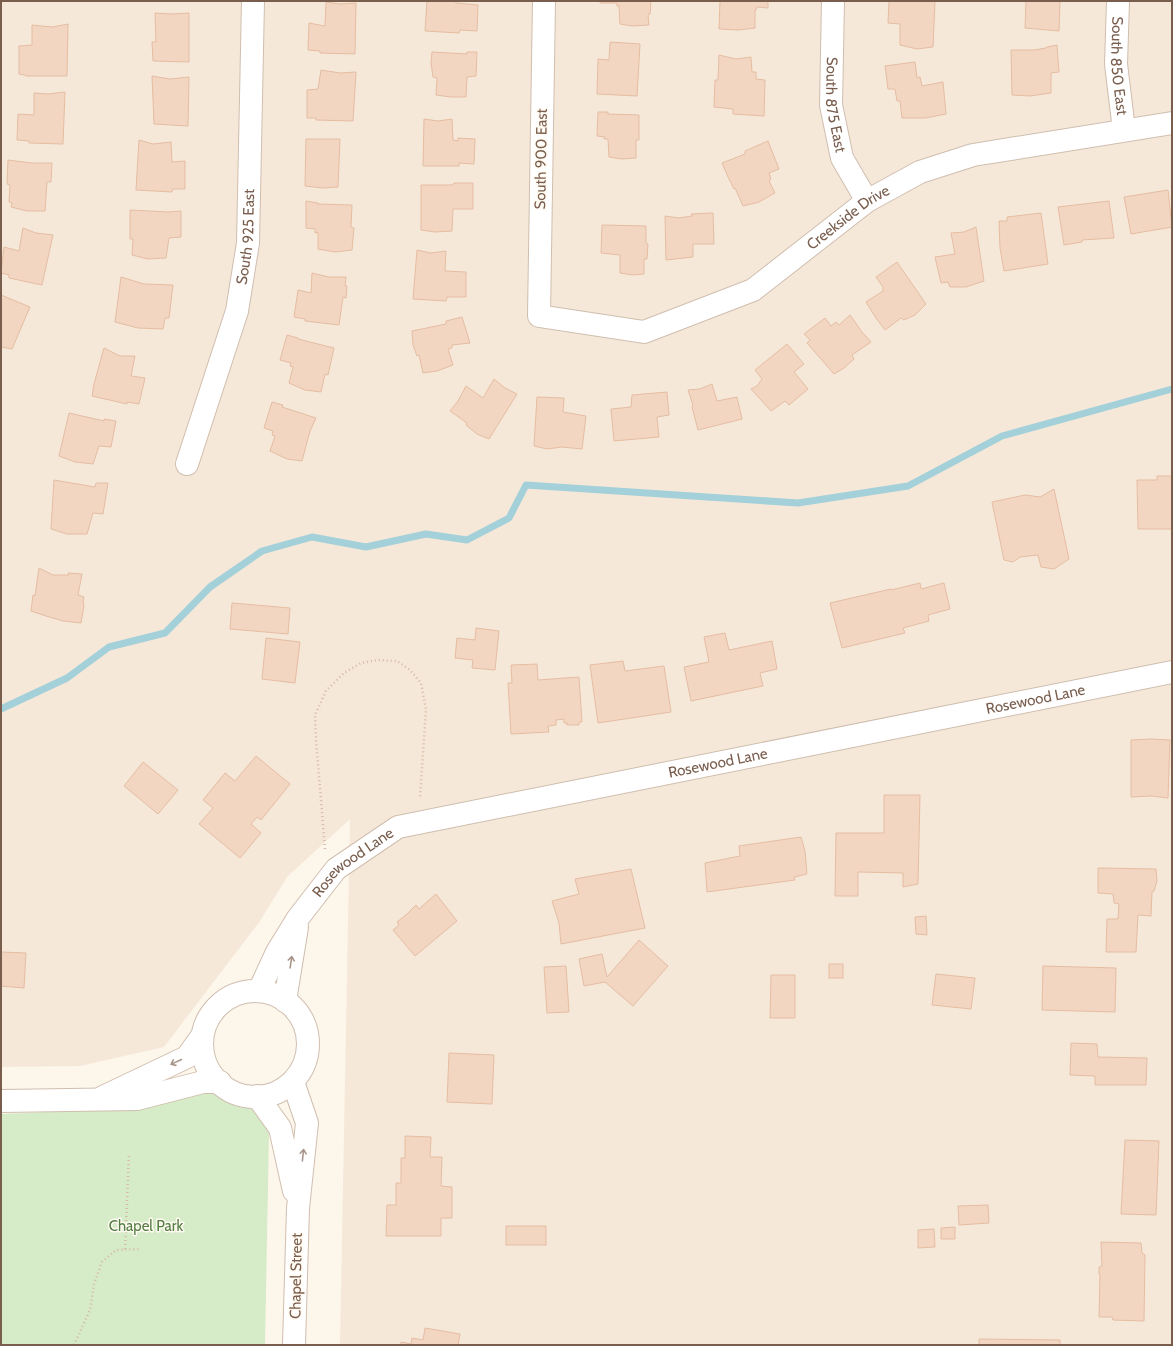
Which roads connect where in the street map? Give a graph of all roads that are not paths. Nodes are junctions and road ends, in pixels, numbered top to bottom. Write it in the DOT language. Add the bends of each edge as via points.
graph roads {
  1 [pos="253,1"];
  2 [pos="544,1"];
  3 [pos="833,1"];
  4 [pos="1118,1"];
  5 [pos="1172,122"];
  6 [pos="1124,130"];
  7 [pos="866,201"];
  8 [pos="539,316"];
  9 [pos="187,464"];
  10 [pos="1172,672"];
  11 [pos="298,918"];
  12 [pos="260,990"];
  13 [pos="285,1001"];
  14 [pos="202,1036"];
  15 [pos="220,1082"];
  16 [pos="293,1082"];
  17 [pos="257,1096"];
  18 [pos="98,1100"];
  19 [pos="1,1102"];
  20 [pos="298,1208"];
  21 [pos="294,1345"];
  1 -- 9 [label="street, South 925 East" via="248,243 237,311"];
  2 -- 8 [label="street, South 900 East"];
  3 -- 7 [label="street, South 875 East" via="831,105 842,158"];
  4 -- 6 [label="street, South 850 East" via="1116,64"];
  5 -- 6 [label="street, Creekside Drive"];
  6 -- 7 [label="street, Creekside Drive" via="973,155 920,172"];
  7 -- 8 [label="street, Creekside Drive" via="753,290 644,332"];
  10 -- 11 [label="street, Rosewood Lane" via="398,827 336,869"];
  11 -- 12 [label="street, Rosewood Lane" via="277,952"];
  13 -- 11 [label="street, Rosewood Lane, one-way"];
  12 -- 13 [label="street"];
  12 -- 14 [label="street" via="250,990 220,1004 208,1018"];
  13 -- 16 [label="street" via="296,1010 305,1026 308,1044 305,1063"];
  14 -- 15 [label="street" via="204,1060 213,1076"];
  14 -- 18 [label="street, one-way" via="187,1057"];
  15 -- 17 [label="street" via="227,1089 244,1096"];
  15 -- 18 [label="street" via="203,1082 136,1099"];
  16 -- 17 [label="street" via="263,1096"];
  20 -- 16 [label="street, Chapel Street, one-way" via="307,1123"];
  17 -- 20 [label="street, Chapel Street" via="280,1128"];
  18 -- 19 [label="street"];
  20 -- 21 [label="street, Chapel Street"];
}
